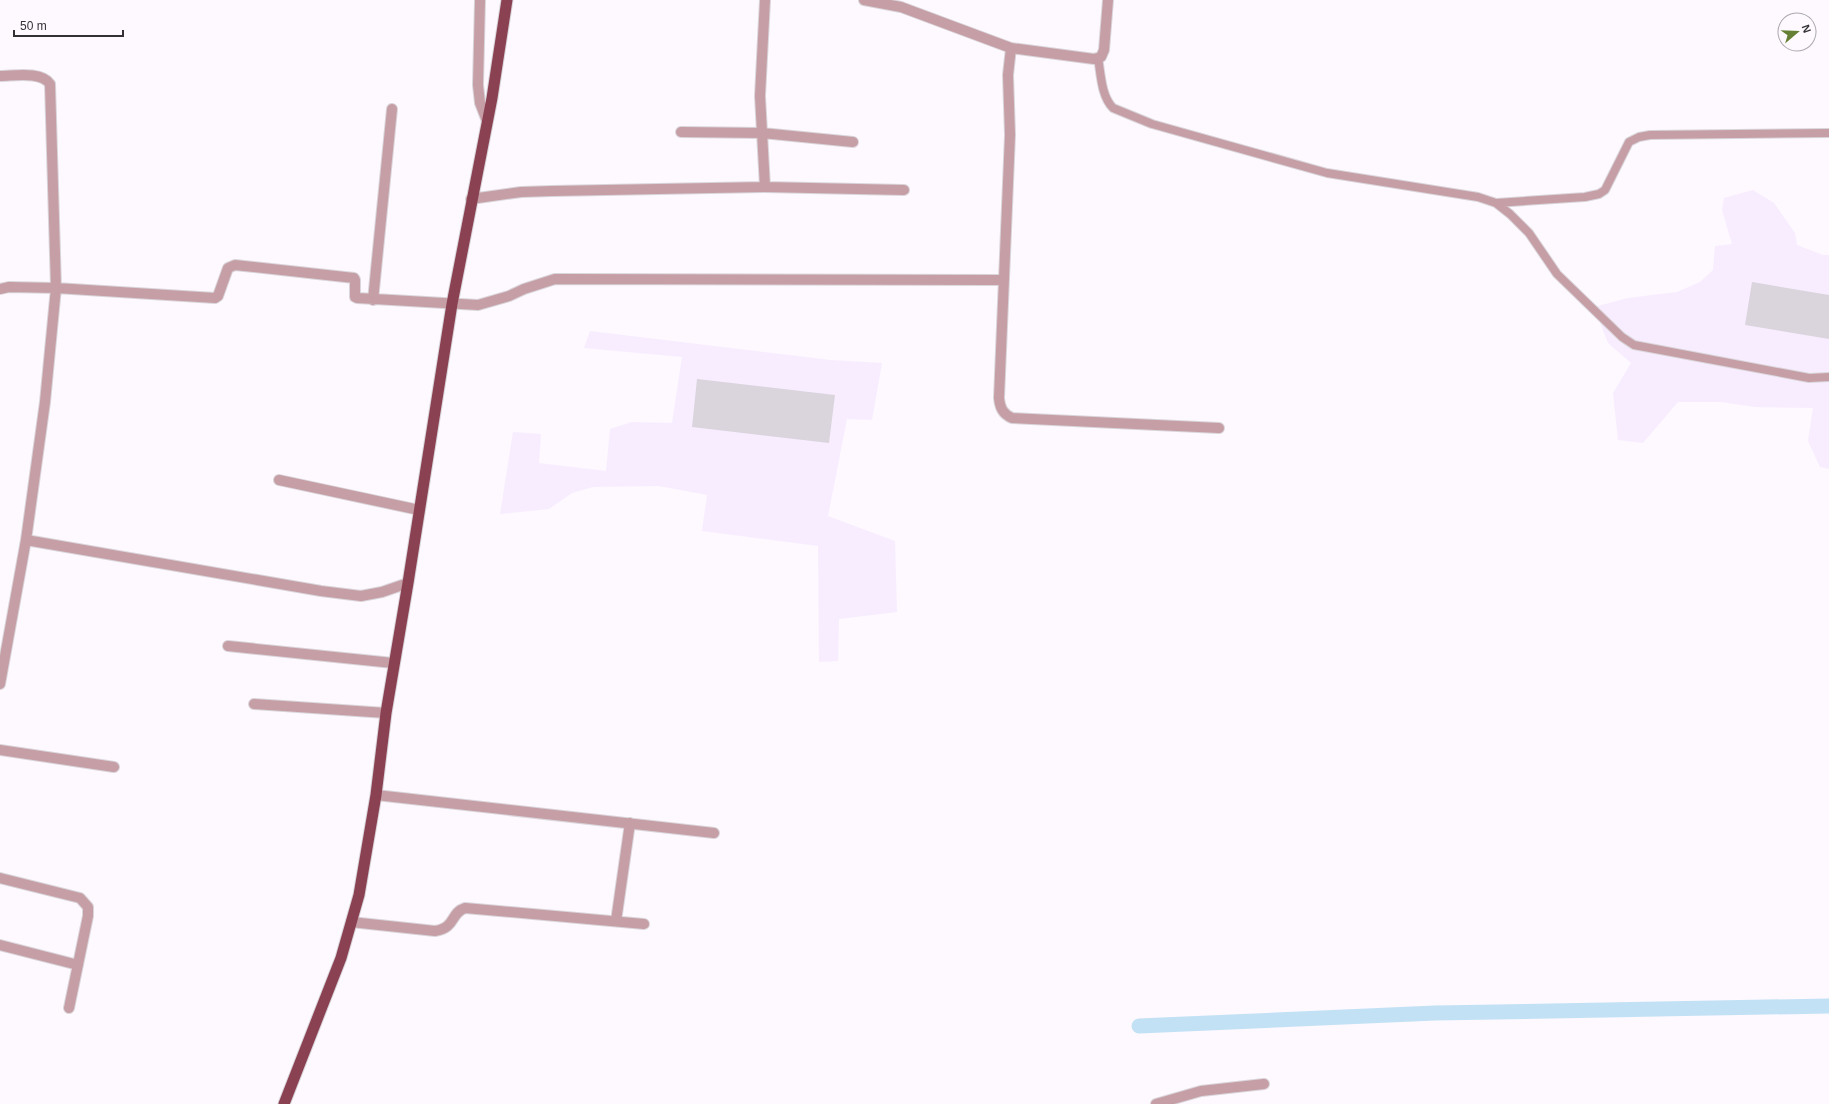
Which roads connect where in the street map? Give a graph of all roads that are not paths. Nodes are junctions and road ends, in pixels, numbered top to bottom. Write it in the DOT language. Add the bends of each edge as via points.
graph roads {
  1 [pos="480,0"];
  2 [pos="507,0"];
  3 [pos="765,0"];
  4 [pos="864,0"];
  5 [pos="1108,0"];
  6 [pos="1011,48"];
  7 [pos="1098,58"];
  8 [pos="0,76"];
  9 [pos="392,109"];
  10 [pos="487,122"];
  11 [pos="681,132"];
  12 [pos="762,133"];
  13 [pos="1829,133"];
  14 [pos="853,142"];
  15 [pos="765,187"];
  16 [pos="904,190"];
  17 [pos="471,199"];
  18 [pos="1496,203"];
  19 [pos="1004,280"];
  20 [pos="56,288"];
  21 [pos="0,289"];
  22 [pos="373,300"];
  23 [pos="452,304"];
  24 [pos="1829,377"];
  25 [pos="1219,428"];
  26 [pos="279,480"];
  27 [pos="419,510"];
  28 [pos="26,540"];
  29 [pos="408,583"];
  30 [pos="228,646"];
  31 [pos="393,663"];
  32 [pos="0,684"];
  33 [pos="254,704"];
  34 [pos="386,713"];
  35 [pos="0,750"];
  36 [pos="114,767"];
  37 [pos="376,795"];
  38 [pos="630,823"];
  39 [pos="714,833"];
  40 [pos="0,878"];
  41 [pos="351,922"];
  42 [pos="616,922"];
  43 [pos="644,924"];
  44 [pos="0,945"];
  45 [pos="78,965"];
  46 [pos="69,1008"];
  47 [pos="1264,1084"];
  48 [pos="284,1104"];
  49 [pos="1156,1104"];
  1 -- 10 [label="street" via="478,85 480,103"];
  2 -- 10 [label="highway"];
  3 -- 12 [label="street" via="760,96"];
  4 -- 6 [label="street" via="902,7"];
  5 -- 7 [label="street" via="1104,50"];
  6 -- 7 [label="street"];
  6 -- 19 [label="street" via="1008,74 1010,135"];
  7 -- 18 [label="lane" via="1109,104 1152,124 1327,173 1478,197"];
  8 -- 20 [label="street" via="37,77 50,84"];
  9 -- 22 [label="street"];
  10 -- 17 [label="highway"];
  11 -- 12 [label="street"];
  12 -- 14 [label="street"];
  12 -- 15 [label="street"];
  13 -- 18 [label="lane" via="1639,137 1629,142 1605,190 1599,194"];
  15 -- 16 [label="street"];
  15 -- 17 [label="street" via="521,192"];
  17 -- 23 [label="highway"];
  18 -- 24 [label="lane" via="1529,234 1557,274 1622,337 1634,345 1809,378"];
  19 -- 23 [label="street" via="555,279 478,305"];
  19 -- 25 [label="street" via="999,398 1001,410 1006,415 1012,418"];
  20 -- 21 [label="street"];
  20 -- 22 [label="street" via="215,298 228,268 235,265 354,278 356,298"];
  20 -- 28 [label="street" via="46,402"];
  22 -- 23 [label="street"];
  23 -- 27 [label="highway"];
  26 -- 27 [label="street"];
  27 -- 29 [label="highway"];
  28 -- 29 [label="street" via="360,596"];
  28 -- 32 [label="street"];
  29 -- 31 [label="highway"];
  30 -- 31 [label="street"];
  31 -- 34 [label="highway"];
  33 -- 34 [label="street"];
  34 -- 37 [label="highway"];
  35 -- 36 [label="street"];
  37 -- 38 [label="street"];
  37 -- 41 [label="highway" via="359,895"];
  38 -- 39 [label="street"];
  38 -- 42 [label="street"];
  40 -- 45 [label="street" via="84,901 88,907 88,916"];
  41 -- 42 [label="street" via="435,931 447,928 458,912 466,908"];
  41 -- 48 [label="highway" via="341,958"];
  42 -- 43 [label="street"];
  44 -- 45 [label="street"];
  45 -- 46 [label="street"];
  47 -- 49 [label="street" via="1201,1091"];
}
